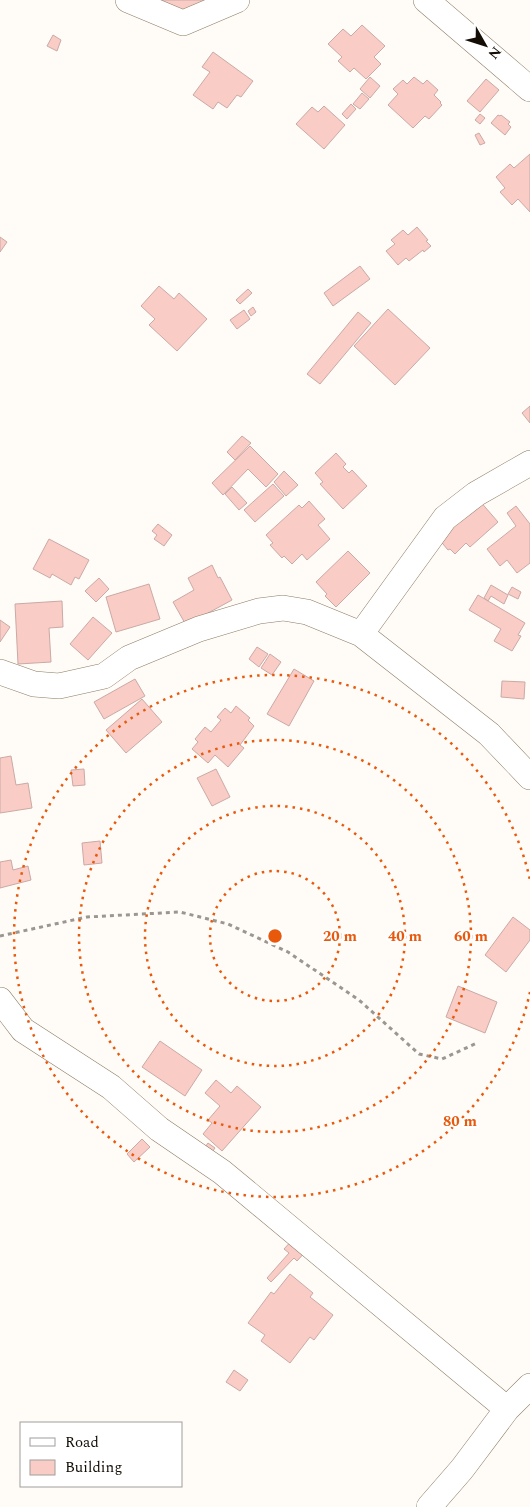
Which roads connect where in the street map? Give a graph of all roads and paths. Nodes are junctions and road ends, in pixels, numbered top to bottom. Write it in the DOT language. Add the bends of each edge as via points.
graph roads {
  1 [pos="128,0"];
  2 [pos="237,0"];
  3 [pos="426,0"];
  4 [pos="530,89"];
  5 [pos="530,463"];
  6 [pos="360,634"];
  7 [pos="0,672"];
  8 [pos="530,777"];
  9 [pos="0,936"];
  10 [pos="0,1000"];
  11 [pos="477,1042"];
  12 [pos="530,1386"];
  13 [pos="507,1409"];
  14 [pos="429,1507"];
  1 -- 2 [label="street" via="183,22"];
  3 -- 4 [label="street"];
  5 -- 6 [label="street" via="476,494 445,518"];
  6 -- 7 [label="street" via="307,612 283,608 259,611 199,628 129,658 104,676 60,686 34,684"];
  6 -- 8 [label="street" via="489,734"];
  9 -- 11 [label="path" via="87,917 180,912 228,924 288,952 359,1000 419,1054 442,1058"];
  10 -- 13 [label="street" via="23,1030 111,1087 159,1129 222,1172"];
  12 -- 13 [label="street"];
  13 -- 14 [label="street"];
}
